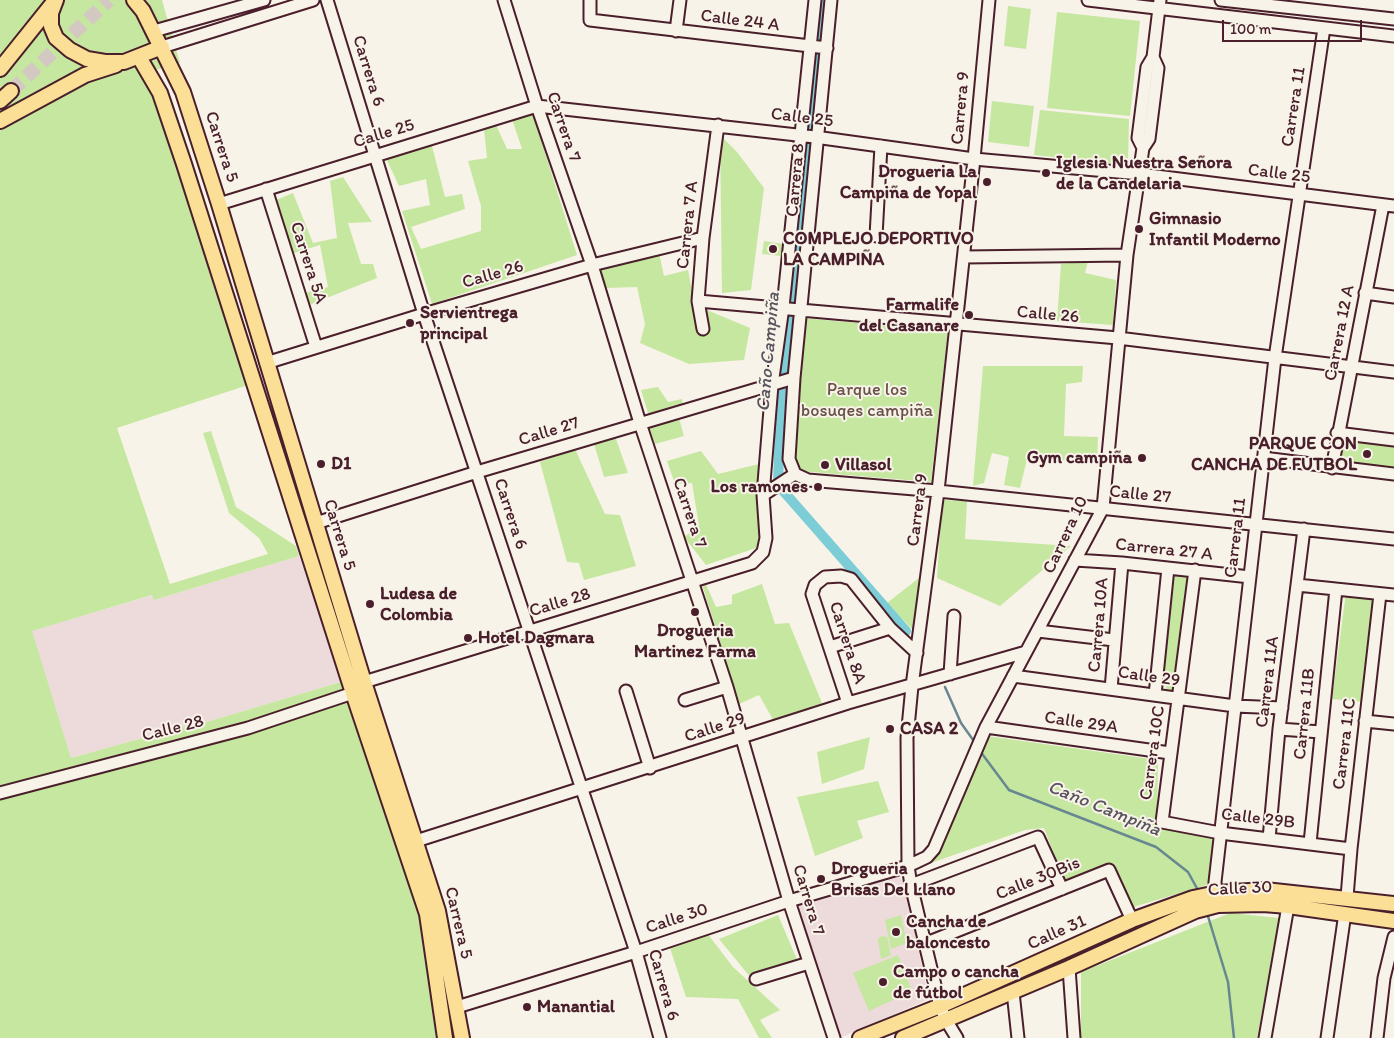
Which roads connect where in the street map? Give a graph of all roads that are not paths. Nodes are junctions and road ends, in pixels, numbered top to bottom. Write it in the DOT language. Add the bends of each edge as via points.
graph roads {
  1 [pos="52,0"];
  2 [pos="134,0"];
  3 [pos="264,0"];
  4 [pos="313,0"];
  5 [pos="327,0"];
  6 [pos="504,0"];
  7 [pos="590,0"];
  8 [pos="680,0"];
  9 [pos="815,0"];
  10 [pos="831,0"];
  11 [pos="988,0"];
  12 [pos="1088,0"];
  13 [pos="1221,0"];
  14 [pos="1330,0"];
  15 [pos="1160,4"];
  16 [pos="142,6"];
  17 [pos="1329,12"];
  18 [pos="1394,19"];
  19 [pos="1324,28"];
  20 [pos="154,31"];
  21 [pos="676,31"];
  22 [pos="1394,36"];
  23 [pos="162,47"];
  24 [pos="819,48"];
  25 [pos="139,57"];
  26 [pos="124,62"];
  27 [pos="0,69"];
  28 [pos="11,91"];
  29 [pos="0,101"];
  30 [pos="537,106"];
  31 [pos="0,121"];
  32 [pos="718,125"];
  33 [pos="810,137"];
  34 [pos="881,146"];
  35 [pos="375,155"];
  36 [pos="974,158"];
  37 [pos="1140,174"];
  38 [pos="266,189"];
  39 [pos="1299,194"];
  40 [pos="219,204"];
  41 [pos="1388,206"];
  42 [pos="876,236"];
  43 [pos="703,238"];
  44 [pos="1127,255"];
  45 [pos="964,257"];
  46 [pos="592,265"];
  47 [pos="1365,293"];
  48 [pos="1394,297"];
  49 [pos="698,301"];
  50 [pos="792,308"];
  51 [pos="424,314"];
  52 [pos="956,324"];
  53 [pos="703,329"];
  54 [pos="1118,338"];
  55 [pos="316,348"];
  56 [pos="1275,358"];
  57 [pos="266,364"];
  58 [pos="1351,367"];
  59 [pos="1394,372"];
  60 [pos="782,382"];
  61 [pos="640,423"];
  62 [pos="1338,433"];
  63 [pos="1394,440"];
  64 [pos="1263,458"];
  65 [pos="1332,468"];
  66 [pos="477,472"];
  67 [pos="795,474"];
  68 [pos="1394,474"];
  69 [pos="938,491"];
  70 [pos="763,495"];
  71 [pos="1103,508"];
  72 [pos="316,524"];
  73 [pos="1256,524"];
  74 [pos="1304,529"];
  75 [pos="1394,539"];
  76 [pos="763,552"];
  77 [pos="1075,560"];
  78 [pos="1122,563"];
  79 [pos="1168,568"];
  80 [pos="1195,570"];
  81 [pos="1250,576"];
  82 [pos="693,580"];
  83 [pos="1297,585"];
  84 [pos="1336,589"];
  85 [pos="1380,594"];
  86 [pos="1394,595"];
  87 [pos="954,616"];
  88 [pos="890,628"];
  89 [pos="530,631"];
  90 [pos="1038,631"];
  91 [pos="1114,640"];
  92 [pos="830,647"];
  93 [pos="1026,652"];
  94 [pos="917,653"];
  95 [pos="950,674"];
  96 [pos="1013,676"];
  97 [pos="364,682"];
  98 [pos="912,686"];
  99 [pos="727,687"];
  100 [pos="1110,689"];
  101 [pos="626,691"];
  102 [pos="353,693"];
  103 [pos="1155,695"];
  104 [pos="1178,698"];
  105 [pos="685,700"];
  106 [pos="848,703"];
  107 [pos="1235,706"];
  108 [pos="1282,708"];
  109 [pos="1365,721"];
  110 [pos="1394,724"];
  111 [pos="986,727"];
  112 [pos="1279,729"];
  113 [pos="1321,732"];
  114 [pos="743,738"];
  115 [pos="1170,753"];
  116 [pos="650,768"];
  117 [pos="581,790"];
  118 [pos="0,793"];
  119 [pos="1162,822"];
  120 [pos="1220,833"];
  121 [pos="1269,839"];
  122 [pos="416,841"];
  123 [pos="1310,843"];
  124 [pos="1351,849"];
  125 [pos="908,866"];
  126 [pos="911,884"];
  127 [pos="1062,889"];
  128 [pos="1347,897"];
  129 [pos="1217,899"];
  130 [pos="789,901"];
  131 [pos="1194,904"];
  132 [pos="1394,904"];
  133 [pos="1288,906"];
  134 [pos="1345,914"];
  135 [pos="1132,920"];
  136 [pos="1394,921"];
  137 [pos="1394,937"];
  138 [pos="924,944"];
  139 [pos="636,952"];
  140 [pos="809,963"];
  141 [pos="1069,968"];
  142 [pos="756,979"];
  143 [pos="1389,979"];
  144 [pos="1013,992"];
  145 [pos="940,1006"];
  146 [pos="457,1007"];
  147 [pos="946,1020"];
  148 [pos="445,1038"];
  149 [pos="462,1038"];
  150 [pos="660,1038"];
  151 [pos="834,1038"];
  152 [pos="860,1038"];
  153 [pos="903,1038"];
  154 [pos="958,1038"];
  155 [pos="1018,1038"];
  156 [pos="1074,1038"];
  157 [pos="1265,1038"];
  158 [pos="1327,1038"];
  159 [pos="1377,1038"];
  1 -- 26 [label="main road" via="51,19 56,38 87,59"];
  1 -- 27 [label="main road"];
  2 -- 16 [label="main road, Carrera 5"];
  3 -- 20 [label="street"];
  4 -- 23 [label="street"];
  5 -- 35 [label="street, Carrera 6"];
  6 -- 30 [label="street, Carrera 7"];
  7 -- 21 [label="street, Calle 24 A" via="590,20"];
  8 -- 21 [label="street"];
  9 -- 24 [label="street, Carrera 8"];
  10 -- 24 [label="street, Carrera 8"];
  11 -- 36 [label="street, Carrera 9"];
  12 -- 15 [label="street"];
  13 -- 17 [label="street"];
  14 -- 17 [label="street"];
  15 -- 19 [label="street"];
  15 -- 37 [label="street, Carrera 10" via="1153,57 1147,67 1138,138 1143,148"];
  16 -- 20 [label="main road, Carrera 5"];
  17 -- 18 [label="street"];
  19 -- 22 [label="street"];
  19 -- 39 [label="street, Carrera 11"];
  20 -- 23 [label="main road, Carrera 5"];
  21 -- 24 [label="street, Calle 24 A"];
  23 -- 25 [label="main road"];
  23 -- 40 [label="main road, Carrera 5" via="183,92"];
  24 -- 33 [label="street, Carrera 8"];
  24 -- 33 [label="street, Carrera 8"];
  25 -- 26 [label="main road"];
  25 -- 102 [label="main road, Carrera 5" via="160,93 184,164"];
  26 -- 31 [label="main road" via="85,75"];
  28 -- 29 [label="main road"];
  30 -- 32 [label="street, Calle 25"];
  30 -- 35 [label="street, Calle 25"];
  30 -- 46 [label="street, Carrera 7"];
  32 -- 33 [label="street, Calle 25"];
  32 -- 43 [label="street, Carrera 7 A"];
  33 -- 34 [label="street, Calle 25"];
  33 -- 50 [label="street, Carrera 8"];
  33 -- 50 [label="street, Carrera 8"];
  34 -- 36 [label="street, Calle 25"];
  34 -- 42 [label="street"];
  35 -- 38 [label="street, Calle 25"];
  35 -- 51 [label="street, Carrera 6"];
  36 -- 37 [label="street, Calle 25"];
  36 -- 45 [label="street, Carrera 9"];
  37 -- 39 [label="street, Calle 25"];
  37 -- 44 [label="street, Carrera 10"];
  38 -- 40 [label="street, Calle 25"];
  38 -- 55 [label="street, Carrera 5A"];
  39 -- 41 [label="street, Calle 25"];
  39 -- 56 [label="street, Carrera 11"];
  40 -- 57 [label="main road, Carrera 5"];
  41 -- 47 [label="street, Carrera 12 A"];
  43 -- 46 [label="street, Calle 26"];
  43 -- 49 [label="street, Carrera 7 A"];
  44 -- 45 [label="street"];
  44 -- 54 [label="street, Carrera 10"];
  45 -- 52 [label="street, Carrera 9"];
  46 -- 51 [label="street, Calle 26"];
  46 -- 61 [label="street, Carrera 7"];
  47 -- 48 [label="street"];
  47 -- 58 [label="street, Carrera 12 A"];
  49 -- 50 [label="street, Calle 26"];
  49 -- 53 [label="street, Carrera 7 A"];
  50 -- 52 [label="street, Calle 26"];
  50 -- 60 [label="street, Carrera 8"];
  50 -- 60 [label="street, Carrera 8"];
  51 -- 55 [label="street, Calle 26"];
  51 -- 66 [label="street, Carrera 6"];
  52 -- 54 [label="street, Calle 26"];
  52 -- 69 [label="street, Carrera 9"];
  54 -- 56 [label="street, Calle 26"];
  54 -- 71 [label="street, Carrera 10"];
  55 -- 57 [label="street, Calle 26"];
  56 -- 58 [label="street, Calle 26"];
  56 -- 64 [label="street, Carrera 11"];
  57 -- 72 [label="main road, Carrera 5"];
  58 -- 59 [label="street, Calle 26"];
  58 -- 62 [label="street, Carrera 12 A"];
  60 -- 61 [label="street, Calle 27"];
  60 -- 67 [label="street, Carrera 8" via="789,460"];
  60 -- 70 [label="street, Carrera 8"];
  61 -- 66 [label="street, Calle 27"];
  61 -- 82 [label="street, Carrera 7"];
  62 -- 63 [label="street"];
  62 -- 65 [label="street, Carrera 12 A"];
  64 -- 65 [label="street"];
  64 -- 73 [label="street, Carrera 11"];
  65 -- 68 [label="street"];
  66 -- 72 [label="street, Calle 27"];
  66 -- 89 [label="street, Carrera 6"];
  67 -- 69 [label="street, Calle 27" via="808,480"];
  67 -- 70 [label="street"];
  69 -- 71 [label="street, Calle 27"];
  69 -- 94 [label="street, Carrera 9"];
  70 -- 76 [label="street, Carrera 8" via="766,538"];
  71 -- 73 [label="street, Calle 27"];
  71 -- 77 [label="street, Carrera 10"];
  72 -- 97 [label="main road, Carrera 5"];
  73 -- 74 [label="street, Calle 27"];
  73 -- 81 [label="street, Carrera 11"];
  74 -- 75 [label="street, Calle 27"];
  74 -- 83 [label="street, Carrera 11A"];
  76 -- 82 [label="street, Calle 28" via="752,563"];
  77 -- 78 [label="street, Carrera 27 A"];
  77 -- 90 [label="street, Carrera 10"];
  78 -- 79 [label="street, Carrera 27 A"];
  78 -- 91 [label="street, Carrera 10A"];
  79 -- 80 [label="street, Carrera 27 A"];
  79 -- 103 [label="street"];
  80 -- 81 [label="street, Carrera 27 A"];
  80 -- 104 [label="street, Carrera 10C"];
  81 -- 107 [label="street, Carrera 11"];
  82 -- 89 [label="street, Calle 28"];
  82 -- 99 [label="street, Carrera 7"];
  83 -- 84 [label="street"];
  83 -- 108 [label="street, Carrera 11A"];
  84 -- 85 [label="street"];
  84 -- 113 [label="street, Carrera 11B"];
  85 -- 86 [label="street"];
  85 -- 109 [label="street, Carrera 11C"];
  87 -- 95 [label="street"];
  88 -- 92 [label="street"];
  88 -- 92 [label="street, Carrera 8A" via="851,579 825,577 815,585 812,594"];
  88 -- 94 [label="street"];
  89 -- 97 [label="street, Calle 28"];
  89 -- 117 [label="street, Carrera 6"];
  90 -- 91 [label="street"];
  90 -- 93 [label="street, Carrera 10"];
  91 -- 100 [label="street, Carrera 10A"];
  92 -- 106 [label="street, Carrera 8A"];
  93 -- 95 [label="street, Calle 29"];
  93 -- 96 [label="street, Carrera 10"];
  94 -- 98 [label="street, Carrera 9"];
  95 -- 98 [label="street, Calle 29"];
  96 -- 100 [label="street, Calle 29"];
  96 -- 111 [label="street, Carrera 10"];
  97 -- 122 [label="main road, Carrera 5"];
  98 -- 106 [label="street, Calle 29"];
  98 -- 125 [label="street, Carrera 9" via="907,738"];
  99 -- 105 [label="street"];
  99 -- 114 [label="street, Carrera 7"];
  100 -- 103 [label="street, Calle 29"];
  101 -- 116 [label="street"];
  102 -- 118 [label="street, Calle 28" via="248,728"];
  102 -- 148 [label="main road, Carrera 5" via="427,914"];
  103 -- 104 [label="street, Calle 29"];
  104 -- 107 [label="street, Calle 29"];
  104 -- 115 [label="street, Carrera 10C"];
  106 -- 114 [label="street, Calle 29"];
  107 -- 108 [label="street, Calle 29"];
  107 -- 120 [label="street, Carrera 11"];
  108 -- 112 [label="street, Carrera 11A"];
  109 -- 110 [label="street"];
  109 -- 124 [label="street, Carrera 11C"];
  111 -- 115 [label="street, Calle 29A"];
  111 -- 125 [label="street, Carrera 10" via="934,849 927,857"];
  112 -- 113 [label="street"];
  112 -- 121 [label="street, Carrera 11A"];
  113 -- 123 [label="street, Carrera 11B"];
  114 -- 116 [label="street, Calle 29"];
  114 -- 130 [label="street, Carrera 7"];
  115 -- 119 [label="street, Carrera 10C"];
  116 -- 117 [label="street, Calle 29"];
  117 -- 122 [label="street, Calle 29"];
  117 -- 139 [label="street, Carrera 6"];
  119 -- 120 [label="street, Calle 29B"];
  120 -- 121 [label="street, Calle 29B"];
  120 -- 129 [label="street, Carrera 11" via="1215,882"];
  121 -- 123 [label="street, Calle 29B"];
  122 -- 146 [label="main road, Carrera 5" via="438,911"];
  123 -- 124 [label="street, Calle 29B"];
  124 -- 128 [label="street, Carrera 11C"];
  125 -- 126 [label="street, Carrera 9"];
  125 -- 130 [label="street, Calle 30"];
  126 -- 127 [label="street" via="1038,837"];
  126 -- 138 [label="street, Carrera 9"];
  127 -- 135 [label="street, Calle 30Bis" via="1109,870"];
  127 -- 138 [label="street, Calle 30Bis"];
  128 -- 129 [label="main road, Calle 30" via="1265,890"];
  128 -- 132 [label="main road, Calle 30"];
  129 -- 131 [label="main road, Calle 30"];
  129 -- 133 [label="main road, Calle 30"];
  130 -- 139 [label="street, Calle 30"];
  130 -- 140 [label="street, Carrera 7"];
  131 -- 135 [label="main road, Calle 31"];
  131 -- 141 [label="main road, Calle 30"];
  133 -- 134 [label="main road, Calle 30"];
  133 -- 157 [label="street"];
  134 -- 136 [label="main road, Calle 30"];
  134 -- 158 [label="street"];
  135 -- 145 [label="main road, Calle 31"];
  137 -- 143 [label="street"];
  138 -- 145 [label="street, Carrera 9"];
  139 -- 146 [label="street, Calle 30"];
  139 -- 150 [label="street, Carrera 6"];
  140 -- 142 [label="street"];
  140 -- 151 [label="street, Carrera 7"];
  141 -- 144 [label="main road, Calle 31"];
  141 -- 156 [label="street"];
  143 -- 159 [label="street"];
  144 -- 147 [label="main road, Calle 31"];
  144 -- 155 [label="street"];
  145 -- 147 [label="street, Carrera 9"];
  145 -- 152 [label="main road, Calle 31"];
  146 -- 149 [label="main road, Carrera 5"];
  147 -- 153 [label="main road, Calle 31"];
  147 -- 154 [label="street, Carrera 9"];
}
